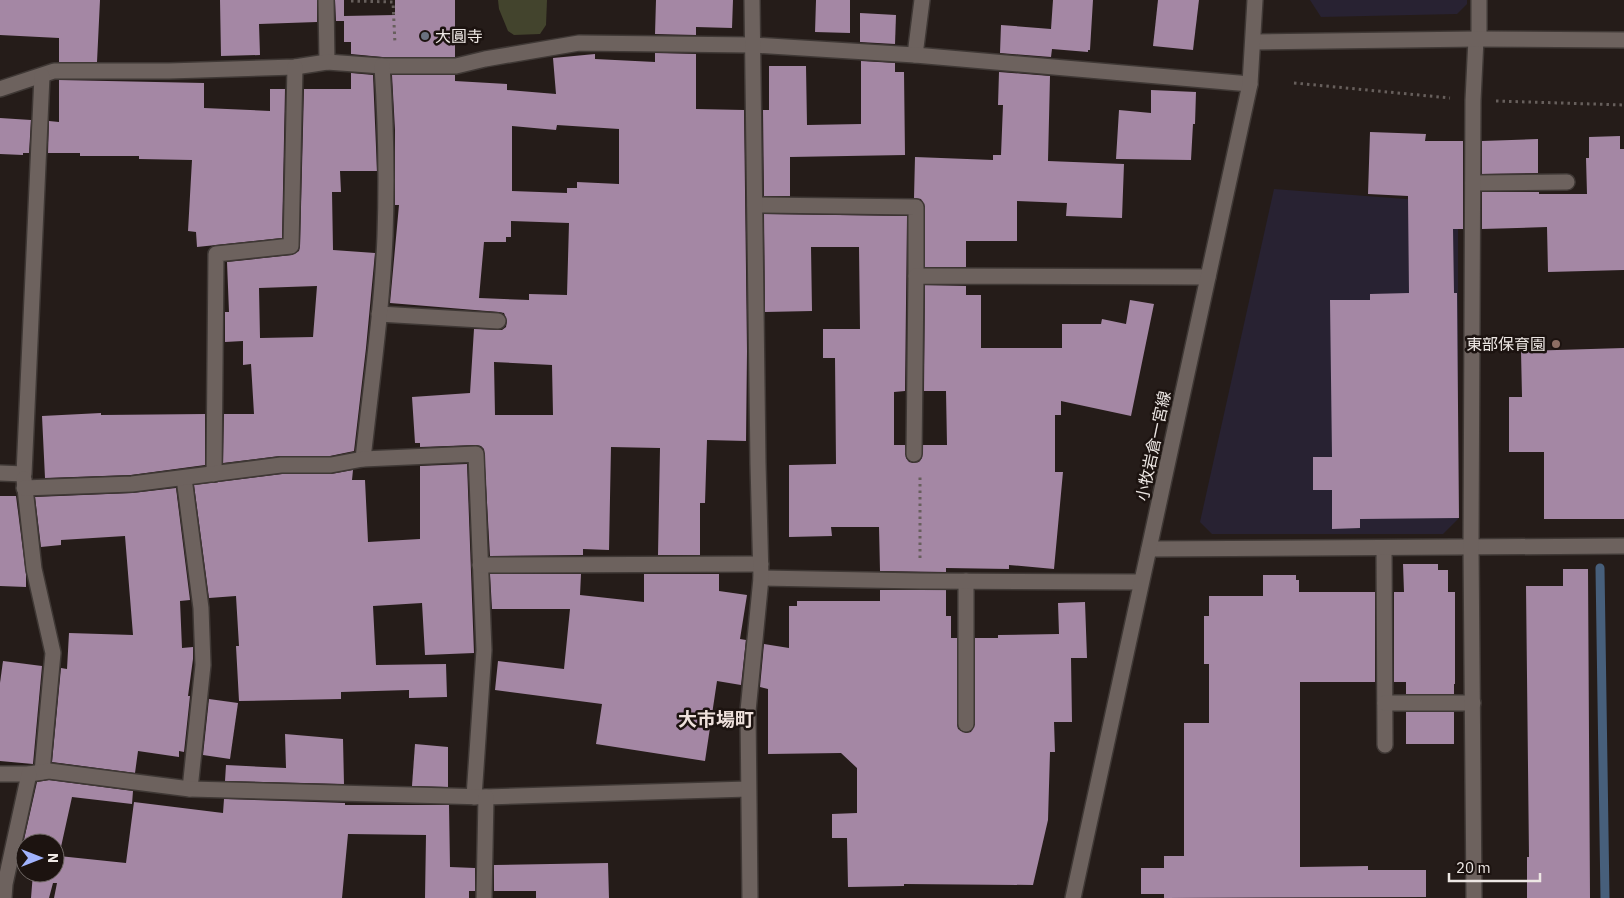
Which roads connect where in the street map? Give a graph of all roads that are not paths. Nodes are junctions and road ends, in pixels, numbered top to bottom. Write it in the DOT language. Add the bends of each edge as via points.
graph roads {
  1 [pos="326,0"];
  2 [pos="752,0"];
  3 [pos="922,0"];
  4 [pos="1255,0"];
  5 [pos="1479,0"];
  6 [pos="1477,39"];
  7 [pos="1624,40"];
  8 [pos="1254,42"];
  9 [pos="753,45"];
  10 [pos="915,55"];
  11 [pos="326,62"];
  12 [pos="389,65"];
  13 [pos="295,67"];
  14 [pos="42,76"];
  15 [pos="1250,84"];
  16 [pos="0,90"];
  17 [pos="1567,182"];
  18 [pos="1473,183"];
  19 [pos="755,205"];
  20 [pos="916,276"];
  21 [pos="1208,277"];
  22 [pos="378,314"];
  23 [pos="498,321"];
  24 [pos="914,454"];
  25 [pos="363,459"];
  26 [pos="0,473"];
  27 [pos="214,474"];
  28 [pos="184,478"];
  29 [pos="24,481"];
  30 [pos="1624,546"];
  31 [pos="1471,547"];
  32 [pos="1384,548"];
  33 [pos="1148,549"];
  34 [pos="480,565"];
  35 [pos="761,571"];
  36 [pos="966,581"];
  37 [pos="1142,582"];
  38 [pos="1385,703"];
  39 [pos="1473,703"];
  40 [pos="966,724"];
  41 [pos="1385,745"];
  42 [pos="35,773"];
  43 [pos="0,774"];
  44 [pos="748,789"];
  45 [pos="190,790"];
  46 [pos="480,797"];
  47 [pos="4,898"];
  48 [pos="484,898"];
  49 [pos="750,898"];
  50 [pos="1073,898"];
  51 [pos="1474,898"];
  1 -- 11 [label="street"];
  2 -- 9 [label="street"];
  3 -- 10 [label="street"];
  4 -- 8 [label="street, 小牧岩倉一宮線"];
  5 -- 6 [label="street"];
  6 -- 7 [label="street"];
  6 -- 8 [label="street"];
  6 -- 18 [label="street"];
  8 -- 15 [label="street, 小牧岩倉一宮線"];
  9 -- 10 [label="street"];
  9 -- 12 [label="street" via="579,43 456,66"];
  9 -- 19 [label="street"];
  10 -- 15 [label="street"];
  11 -- 12 [label="street"];
  11 -- 13 [label="street"];
  12 -- 22 [label="street" via="385,238"];
  13 -- 14 [label="street" via="169,72 54,71"];
  13 -- 27 [label="street" via="291,246 216,254"];
  14 -- 16 [label="street"];
  14 -- 29 [label="street"];
  15 -- 21 [label="street, 小牧岩倉一宮線"];
  17 -- 18 [label="street"];
  18 -- 31 [label="street"];
  19 -- 20 [label="street" via="916,207"];
  19 -- 35 [label="street"];
  20 -- 21 [label="street"];
  20 -- 24 [label="street"];
  21 -- 33 [label="street, 小牧岩倉一宮線"];
  22 -- 23 [label="street"];
  22 -- 25 [label="street"];
  25 -- 27 [label="street" via="330,465 280,465"];
  25 -- 34 [label="street" via="476,454"];
  26 -- 29 [label="street"];
  27 -- 28 [label="street"];
  28 -- 29 [label="street" via="132,484"];
  28 -- 45 [label="street" via="201,608 203,665"];
  29 -- 42 [label="street" via="34,569 53,653"];
  30 -- 31 [label="street"];
  31 -- 32 [label="street"];
  31 -- 39 [label="street"];
  32 -- 33 [label="street"];
  32 -- 38 [label="street"];
  33 -- 37 [label="street, 小牧岩倉一宮線"];
  34 -- 35 [label="street"];
  34 -- 46 [label="street" via="484,650"];
  35 -- 36 [label="street"];
  35 -- 44 [label="street" via="748,711"];
  36 -- 37 [label="street"];
  36 -- 40 [label="street"];
  37 -- 50 [label="street, 小牧岩倉一宮線"];
  38 -- 39 [label="street"];
  38 -- 41 [label="street"];
  39 -- 51 [label="street"];
  42 -- 43 [label="street"];
  42 -- 45 [label="street" via="49,771"];
  42 -- 47 [label="street"];
  44 -- 46 [label="street"];
  44 -- 49 [label="street"];
  45 -- 46 [label="street"];
  46 -- 48 [label="street"];
}
